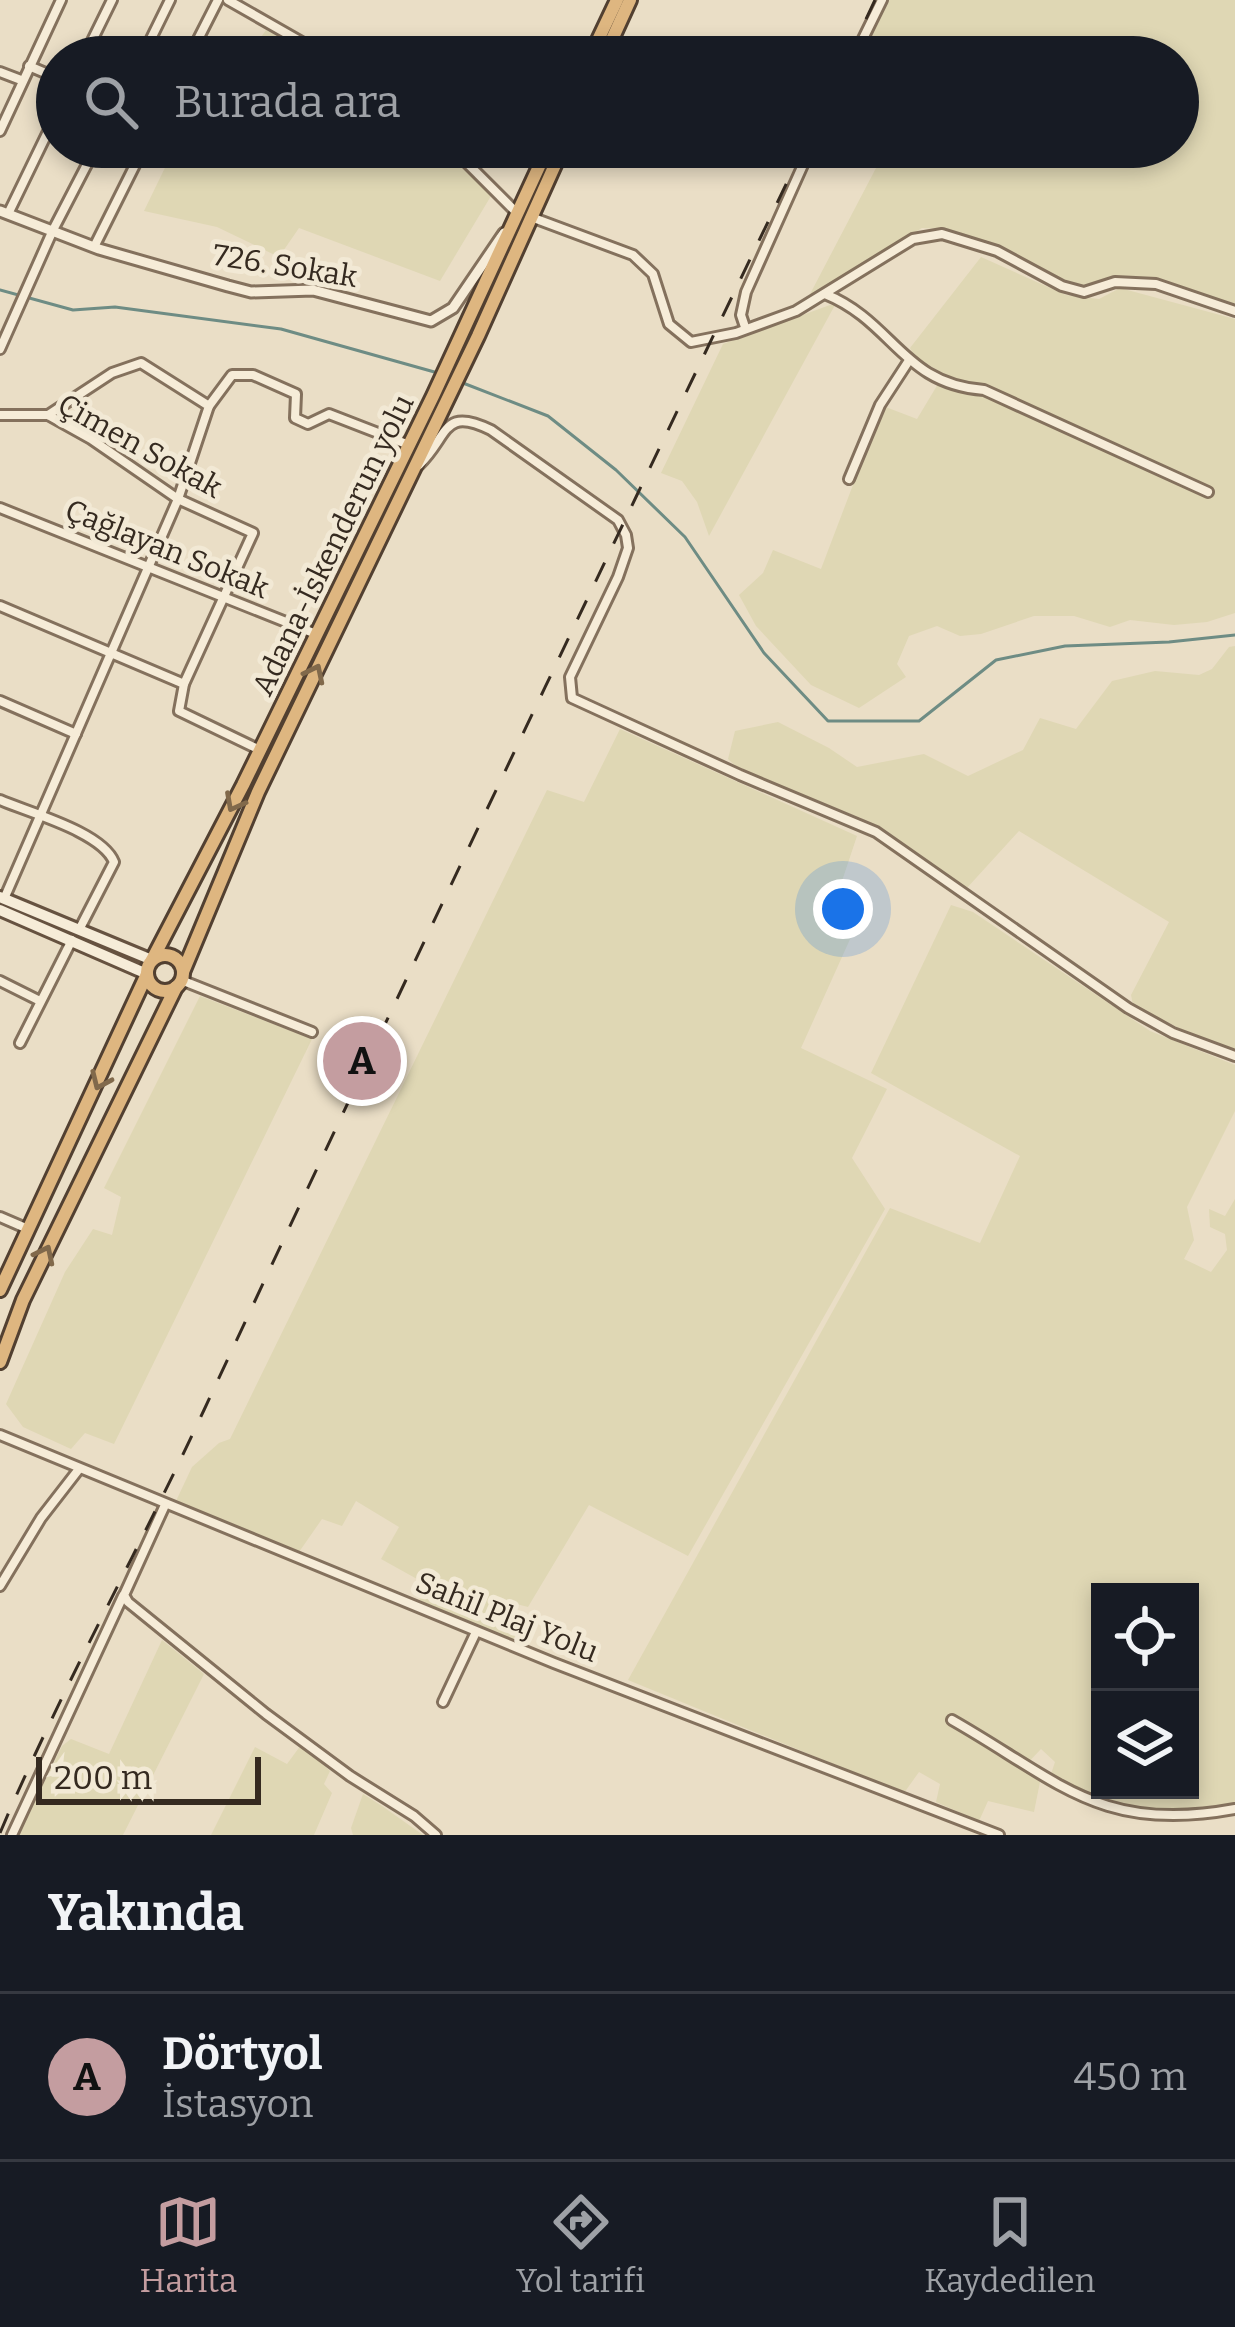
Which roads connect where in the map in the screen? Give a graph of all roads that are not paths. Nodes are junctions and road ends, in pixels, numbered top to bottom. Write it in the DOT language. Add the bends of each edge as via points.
graph roads {
  1 [pos="61,0"];
  2 [pos="112,0"];
  3 [pos="170,0"];
  4 [pos="218,0"];
  5 [pos="228,0"];
  6 [pos="617,0"];
  7 [pos="630,0"];
  8 [pos="882,0"];
  9 [pos="44,36"];
  10 [pos="94,36"];
  11 [pos="152,36"];
  12 [pos="200,36"];
  13 [pos="291,36"];
  14 [pos="600,36"];
  15 [pos="614,36"];
  16 [pos="864,36"];
  17 [pos="36,52"];
  18 [pos="29,66"];
  19 [pos="36,69"];
  20 [pos="0,72"];
  21 [pos="21,80"];
  22 [pos="0,131"];
  23 [pos="36,153"];
  24 [pos="85,168"];
  25 [pos="134,168"];
  26 [pos="474,168"];
  27 [pos="541,168"];
  28 [pos="551,168"];
  29 [pos="802,168"];
  30 [pos="4,213"];
  31 [pos="524,215"];
  32 [pos="52,230"];
  33 [pos="94,247"];
  34 [pos="824,294"];
  35 [pos="1235,311"];
  36 [pos="746,327"];
  37 [pos="0,349"];
  38 [pos="908,362"];
  39 [pos="440,399"];
  40 [pos="209,406"];
  41 [pos="0,415"];
  42 [pos="48,415"];
  43 [pos="409,445"];
  44 [pos="413,471"];
  45 [pos="850,479"];
  46 [pos="1208,492"];
  47 [pos="178,499"];
  48 [pos="0,508"];
  49 [pos="149,566"];
  50 [pos="224,597"];
  51 [pos="0,606"];
  52 [pos="316,634"];
  53 [pos="112,652"];
  54 [pos="184,684"];
  55 [pos="0,701"];
  56 [pos="76,734"];
  57 [pos="260,750"];
  58 [pos="0,800"];
  59 [pos="40,817"];
  60 [pos="1,903"];
  61 [pos="76,935"];
  62 [pos="150,967"];
  63 [pos="180,980"];
  64 [pos="0,981"];
  65 [pos="40,1001"];
  66 [pos="313,1032"];
  67 [pos="20,1043"];
  68 [pos="1235,1056"];
  69 [pos="0,1216"];
  70 [pos="29,1230"];
  71 [pos="0,1291"];
  72 [pos="0,1362"];
  73 [pos="0,1435"];
  74 [pos="79,1468"];
  75 [pos="165,1505"];
  76 [pos="1,1586"];
  77 [pos="124,1595"];
  78 [pos="476,1632"];
  79 [pos="442,1702"];
  80 [pos="952,1720"];
  81 [pos="1235,1809"];
  82 [pos="11,1835"];
  83 [pos="436,1835"];
  84 [pos="999,1835"];
  1 -- 9 [label="street"];
  2 -- 10 [label="street"];
  3 -- 11 [label="street"];
  4 -- 12 [label="street"];
  5 -- 13 [label="street"];
  6 -- 14 [label="highway"];
  7 -- 15 [label="highway"];
  8 -- 16 [label="street"];
  17 -- 18 [label="street"];
  18 -- 19 [label="street"];
  18 -- 21 [label="street"];
  20 -- 21 [label="street"];
  21 -- 22 [label="street"];
  23 -- 30 [label="street"];
  24 -- 32 [label="street"];
  25 -- 33 [label="street"];
  26 -- 31 [label="street"];
  27 -- 31 [label="highway"];
  28 -- 31 [label="highway"];
  29 -- 36 [label="street" via="746,292"];
  30 -- 32 [label="street, 726. Sokak"];
  31 -- 33 [label="street, 726. Sokak" via="453,308 431,322 313,290 251,292"];
  31 -- 36 [label="street" via="633,254 653,274 669,324 691,342"];
  31 -- 39 [label="highway"];
  32 -- 33 [label="street, 726. Sokak"];
  32 -- 37 [label="street"];
  34 -- 35 [label="street" via="913,238 942,234 1084,292 1114,282 1156,284"];
  34 -- 36 [label="street"];
  34 -- 38 [label="street" via="851,305"];
  38 -- 45 [label="street"];
  38 -- 46 [label="street"];
  39 -- 43 [label="highway, Adana-İskenderun yolu"];
  39 -- 44 [label="highway"];
  40 -- 42 [label="street" via="141,363"];
  40 -- 43 [label="street" via="232,375 253,375 296,394 296,418 308,424 329,414"];
  40 -- 47 [label="street"];
  41 -- 42 [label="street, Çimen Sokak"];
  42 -- 47 [label="street, Çimen Sokak"];
  43 -- 52 [label="highway, Adana-İskenderun yolu"];
  63 -- 44 [label="highway, one-way" via="258,792"];
  44 -- 68 [label="street" via="451,423 471,420 619,520 628,548 569,677 572,698 876,832 1128,1008"];
  47 -- 49 [label="street"];
  47 -- 50 [label="street, Çimen Sokak" via="253,533"];
  48 -- 49 [label="street, Çağlayan Sokak"];
  49 -- 50 [label="street, Çağlayan Sokak"];
  49 -- 53 [label="street"];
  50 -- 52 [label="street, Çağlayan Sokak"];
  50 -- 54 [label="street"];
  51 -- 53 [label="street"];
  52 -- 57 [label="highway, Adana-İskenderun yolu"];
  53 -- 54 [label="street"];
  53 -- 56 [label="street"];
  54 -- 57 [label="street" via="179,711"];
  55 -- 56 [label="street"];
  56 -- 59 [label="street"];
  57 -- 62 [label="highway, Adana-İskenderun yolu, one-way"];
  58 -- 59 [label="street"];
  59 -- 60 [label="street"];
  59 -- 61 [label="street" via="91,838 114,862"];
  60 -- 61 [label="main road"];
  61 -- 62 [label="main road"];
  61 -- 65 [label="street"];
  62 -- 63 [label="highway" via="158,990"];
  62 -- 63 [label="highway" via="163,955 174,958"];
  62 -- 70 [label="highway, Adana-İskenderun yolu, one-way"];
  63 -- 66 [label="street"];
  72 -- 63 [label="highway, one-way"];
  64 -- 65 [label="street"];
  65 -- 67 [label="street"];
  69 -- 70 [label="street"];
  70 -- 71 [label="highway, Adana-İskenderun yolu"];
  73 -- 74 [label="street, Sahil Plaj Yolu"];
  74 -- 75 [label="street, Sahil Plaj Yolu"];
  74 -- 76 [label="street"];
  75 -- 77 [label="street"];
  75 -- 78 [label="street, Sahil Plaj Yolu"];
  77 -- 82 [label="street"];
  77 -- 83 [label="street" via="266,1714"];
  78 -- 79 [label="street"];
  78 -- 84 [label="street, Sahil Plaj Yolu"];
  80 -- 81 [label="street" via="1062,1790 1109,1808 1155,1817"];
}
